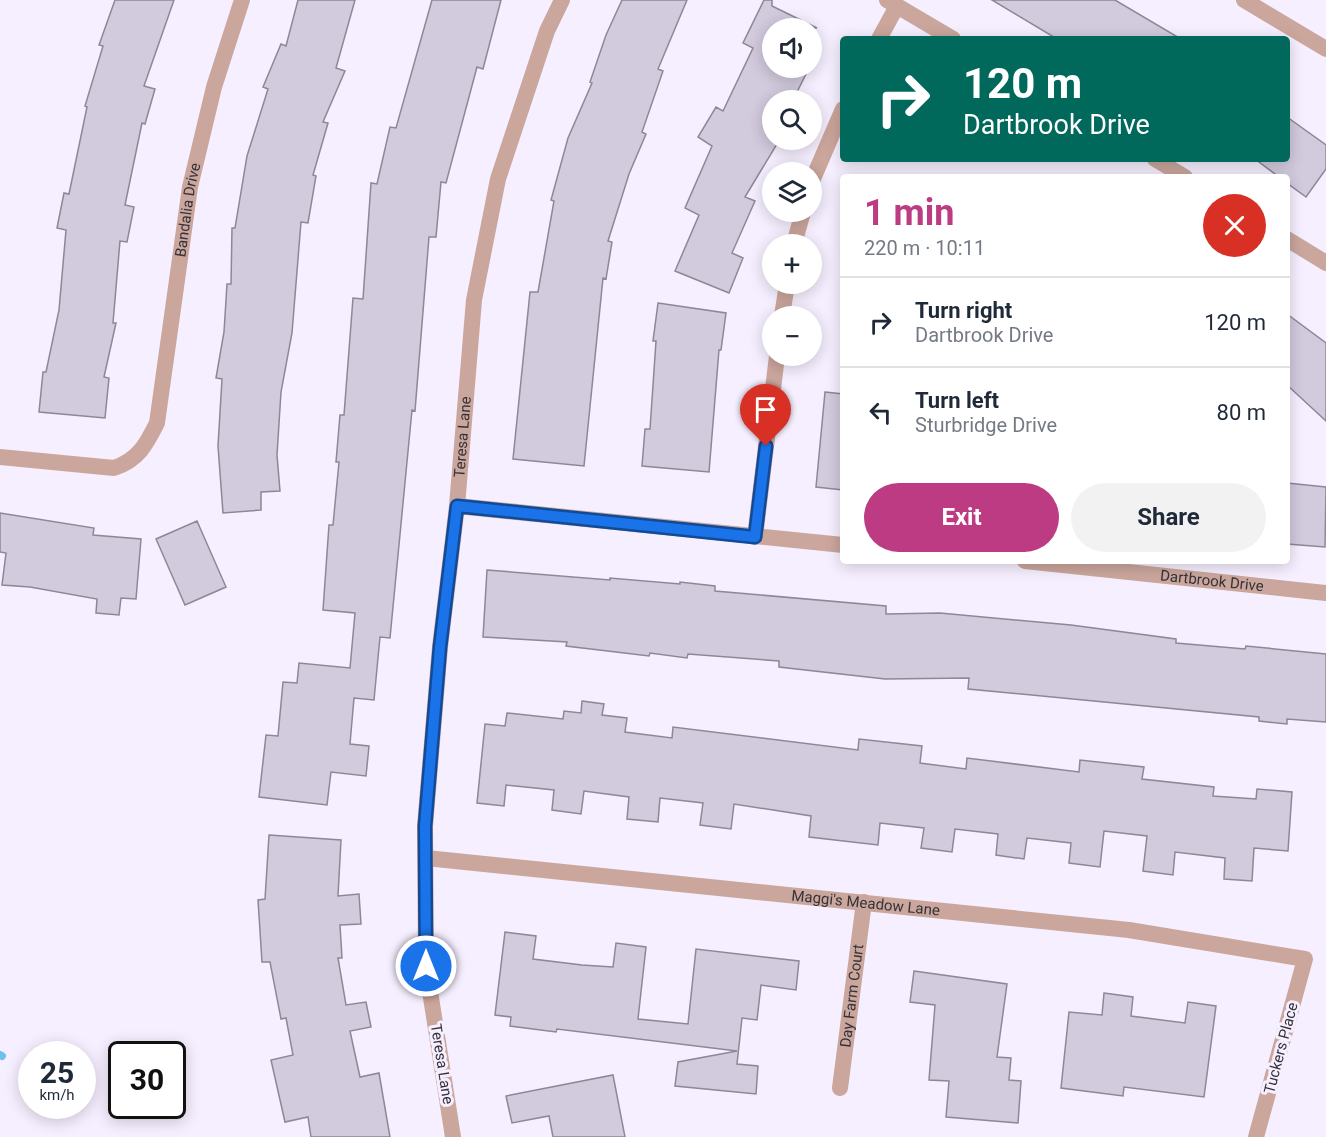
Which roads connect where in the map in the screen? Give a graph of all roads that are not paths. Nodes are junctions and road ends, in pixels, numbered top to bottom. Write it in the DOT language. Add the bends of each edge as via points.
graph roads {
  1 [pos="242,0"];
  2 [pos="562,0"];
  3 [pos="1244,0"];
  4 [pos="892,3"];
  5 [pos="880,36"];
  6 [pos="948,36"];
  7 [pos="1326,49"];
  8 [pos="840,116"];
  9 [pos="820,162"];
  10 [pos="1159,167"];
  11 [pos="1177,174"];
  12 [pos="1290,241"];
  13 [pos="1326,263"];
  14 [pos="776,366"];
  15 [pos="0,458"];
  16 [pos="457,506"];
  17 [pos="755,537"];
  18 [pos="840,545"];
  19 [pos="1075,564"];
  20 [pos="1326,593"];
  21 [pos="426,858"];
  22 [pos="864,902"];
  23 [pos="1305,959"];
  24 [pos="840,1088"];
  25 [pos="453,1137"];
  26 [pos="1256,1137"];
  1 -- 15 [label="street, Bandalia Drive" via="214,87 190,187 157,423 143,451 114,468"];
  2 -- 16 [label="street, Teresa Lane" via="547,31 498,179 474,300"];
  3 -- 7 [label="street"];
  4 -- 5 [label="street"];
  4 -- 6 [label="street"];
  8 -- 9 [label="street"];
  10 -- 11 [label="street"];
  12 -- 13 [label="street"];
  14 -- 17 [label="street"];
  16 -- 17 [label="street"];
  16 -- 21 [label="street, Teresa Lane" via="440,647 425,826"];
  17 -- 18 [label="street"];
  19 -- 20 [label="street, Dartbrook Drive"];
  21 -- 22 [label="street, Maggi's Meadow Lane"];
  21 -- 25 [label="street, Teresa Lane" via="426,966"];
  22 -- 23 [label="street, Maggi's Meadow Lane" via="1129,930"];
  22 -- 24 [label="street, Day Farm Court"];
  23 -- 26 [label="street, Tuckers Place"];
}
